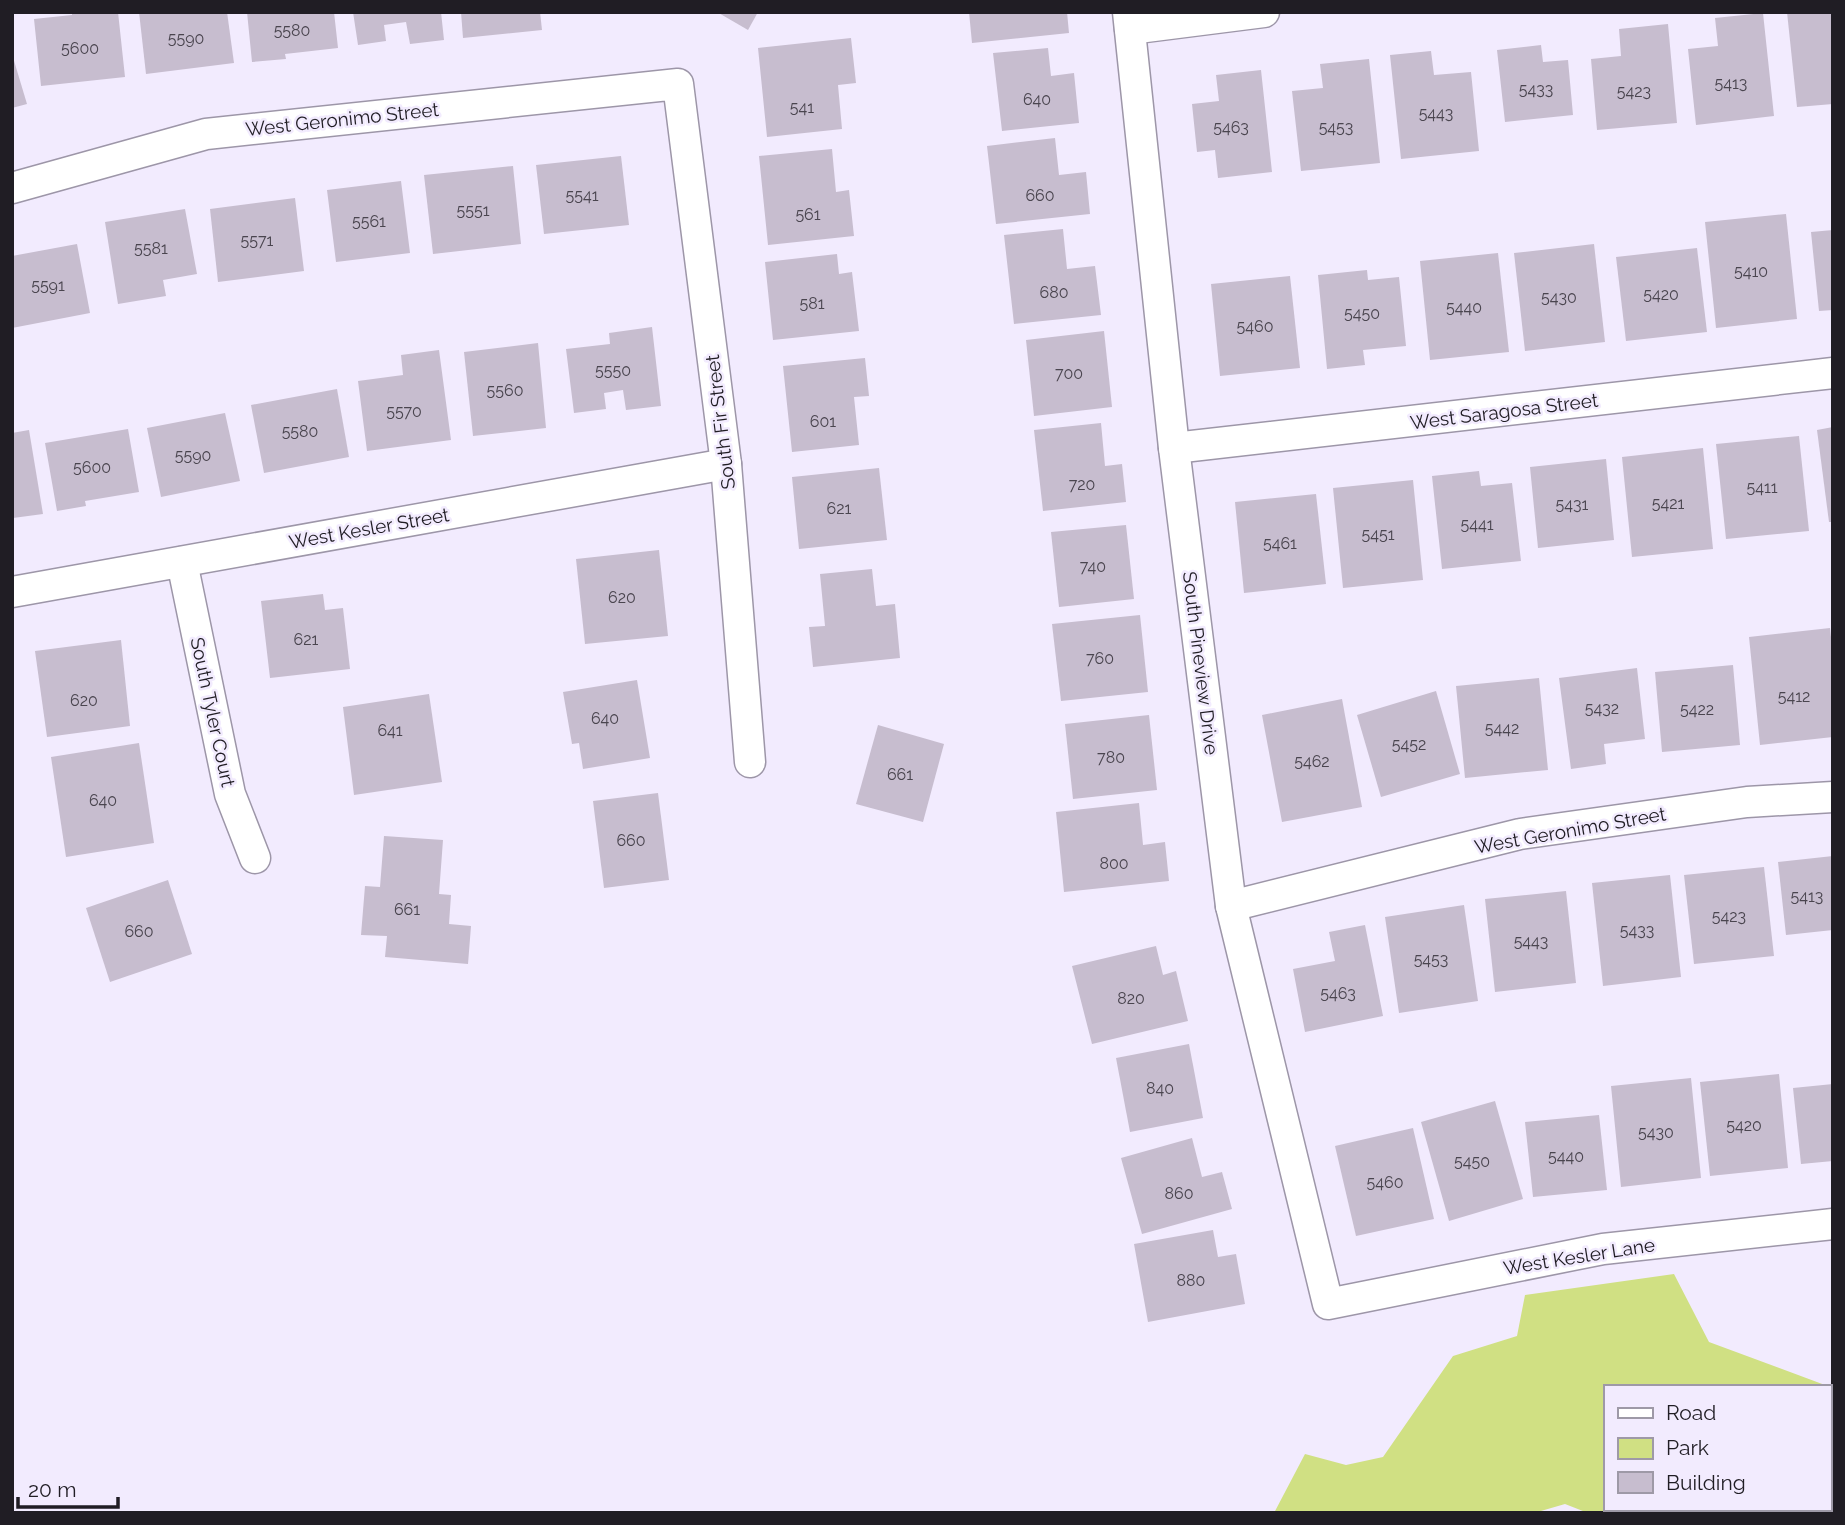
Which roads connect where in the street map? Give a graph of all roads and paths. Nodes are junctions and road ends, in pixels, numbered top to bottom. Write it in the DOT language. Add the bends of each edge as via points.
graph roads {
  1 [pos="1264,12"];
  2 [pos="1129,21"];
  3 [pos="678,84"];
  4 [pos="12,188"];
  5 [pos="1833,373"];
  6 [pos="1174,448"];
  7 [pos="726,464"];
  8 [pos="182,562"];
  9 [pos="12,592"];
  10 [pos="750,762"];
  11 [pos="1833,797"];
  12 [pos="255,858"];
  13 [pos="1230,906"];
  14 [pos="1833,1224"];
  15 [pos="1328,1304"];
  1 -- 2 [label="street"];
  2 -- 6 [label="street, South Pineview Drive"];
  3 -- 4 [label="street, West Geronimo Street" via="206,134"];
  3 -- 7 [label="street, South Fir Street"];
  5 -- 6 [label="street, West Saragosa Street"];
  6 -- 13 [label="street, South Pineview Drive"];
  7 -- 8 [label="street, West Kesler Street"];
  7 -- 10 [label="street, South Fir Street"];
  8 -- 9 [label="street, West Kesler Street"];
  8 -- 12 [label="street, South Tyler Court" via="230,794"];
  11 -- 13 [label="street, West Geronimo Street" via="1747,802 1520,834"];
  13 -- 15 [label="street, South Pineview Drive"];
  14 -- 15 [label="street, West Kesler Lane" via="1603,1249"];
}
